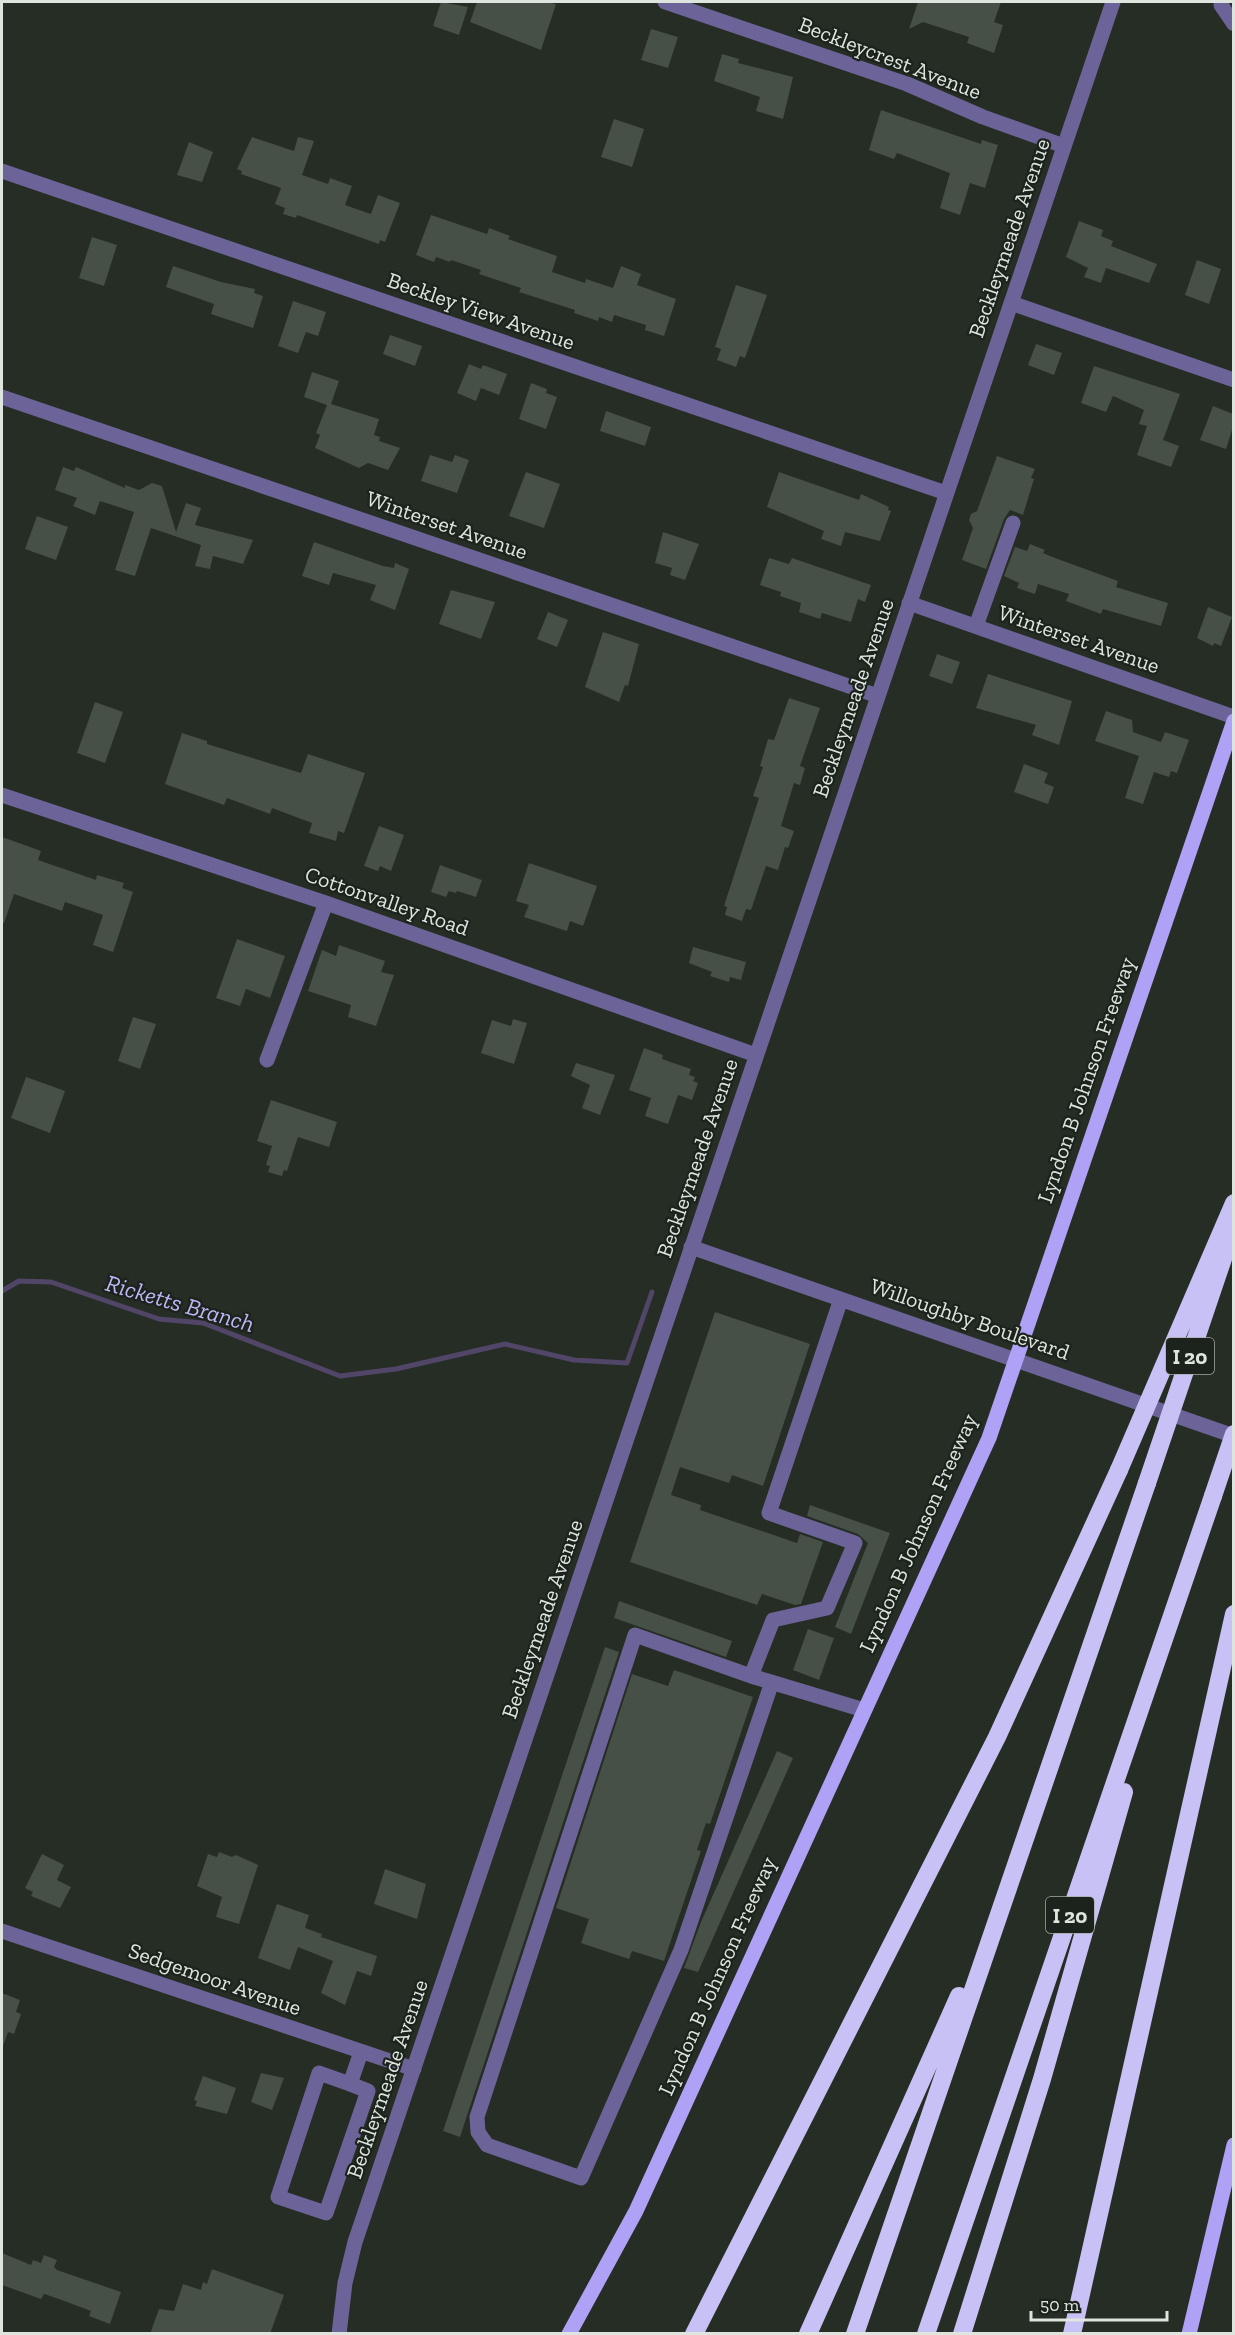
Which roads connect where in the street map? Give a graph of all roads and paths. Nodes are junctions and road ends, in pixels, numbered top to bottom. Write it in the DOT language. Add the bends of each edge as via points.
graph roads {
  1 [pos="665,2"];
  2 [pos="1113,2"];
  3 [pos="1222,2"];
  4 [pos="1233,24"];
  5 [pos="1064,146"];
  6 [pos="2,171"];
  7 [pos="1011,303"];
  8 [pos="1233,380"];
  9 [pos="2,397"];
  10 [pos="946,493"];
  11 [pos="1013,522"];
  12 [pos="909,603"];
  13 [pos="976,626"];
  14 [pos="878,696"];
  15 [pos="1233,719"];
  16 [pos="2,795"];
  17 [pos="326,903"];
  18 [pos="756,1055"];
  19 [pos="267,1060"];
  20 [pos="1233,1203"];
  21 [pos="1233,1228"];
  22 [pos="691,1247"];
  23 [pos="841,1299"];
  24 [pos="1016,1358"];
  25 [pos="1233,1435"];
  26 [pos="1181,1591"];
  27 [pos="1233,1614"];
  28 [pos="752,1676"];
  29 [pos="772,1682"];
  30 [pos="864,1710"];
  31 [pos="1003,1900"];
  32 [pos="2,1931"];
  33 [pos="361,2052"];
  34 [pos="414,2069"];
  35 [pos="350,2084"];
  36 [pos="1233,2145"];
  37 [pos="339,2334"];
  38 [pos="569,2334"];
  39 [pos="694,2334"];
  40 [pos="808,2334"];
  41 [pos="855,2334"];
  42 [pos="926,2334"];
  43 [pos="962,2334"];
  44 [pos="1071,2334"];
  45 [pos="1189,2334"];
  1 -- 5 [label="street, Beckleycrest Avenue" via="907,84"];
  2 -- 5 [label="street, Beckleymeade Avenue"];
  3 -- 4 [label="street"];
  5 -- 7 [label="street, Beckleymeade Avenue"];
  6 -- 10 [label="street, Beckley View Avenue"];
  7 -- 8 [label="street"];
  7 -- 10 [label="street, Beckleymeade Avenue"];
  9 -- 14 [label="street, Winterset Avenue"];
  10 -- 12 [label="street, Beckleymeade Avenue"];
  11 -- 13 [label="street"];
  12 -- 13 [label="street, Winterset Avenue"];
  12 -- 14 [label="street, Beckleymeade Avenue"];
  13 -- 15 [label="street, Winterset Avenue"];
  14 -- 18 [label="street, Beckleymeade Avenue"];
  15 -- 24 [label="main road, Lyndon B Johnson Freeway"];
  16 -- 17 [label="street, Cottonvalley Road"];
  17 -- 18 [label="street, Cottonvalley Road"];
  17 -- 19 [label="street"];
  18 -- 22 [label="street, Beckleymeade Avenue"];
  20 -- 39 [label="highway, bridge" via="1119,1470 997,1737"];
  21 -- 31 [label="highway, I 20, bridge"];
  22 -- 23 [label="street, Willoughby Boulevard"];
  22 -- 34 [label="street, Beckleymeade Avenue"];
  23 -- 24 [label="street, Willoughby Boulevard"];
  23 -- 28 [label="street" via="769,1514 855,1543 827,1608 773,1620"];
  24 -- 25 [label="street, Willoughby Boulevard"];
  24 -- 30 [label="main road, Lyndon B Johnson Freeway" via="989,1438"];
  25 -- 26 [label="highway, I 20, bridge"];
  26 -- 42 [label="highway, I 20"];
  26 -- 43 [label="highway" via="1042,2079"];
  27 -- 44 [label="highway"];
  28 -- 29 [label="street"];
  28 -- 29 [label="street" via="635,1635 477,2117 478,2132 487,2145 581,2178 681,1950"];
  29 -- 30 [label="street"];
  30 -- 38 [label="main road, Lyndon B Johnson Freeway" via="636,2211"];
  31 -- 40 [label="highway"];
  31 -- 41 [label="highway, I 20"];
  32 -- 33 [label="street, Sedgemoor Avenue"];
  33 -- 34 [label="street, Sedgemoor Avenue"];
  33 -- 35 [label="street"];
  34 -- 37 [label="street, Beckleymeade Avenue" via="355,2242"];
  35 -- 35 [label="street" via="368,2091 326,2213 279,2197 319,2073"];
  36 -- 45 [label="main road"];
}
